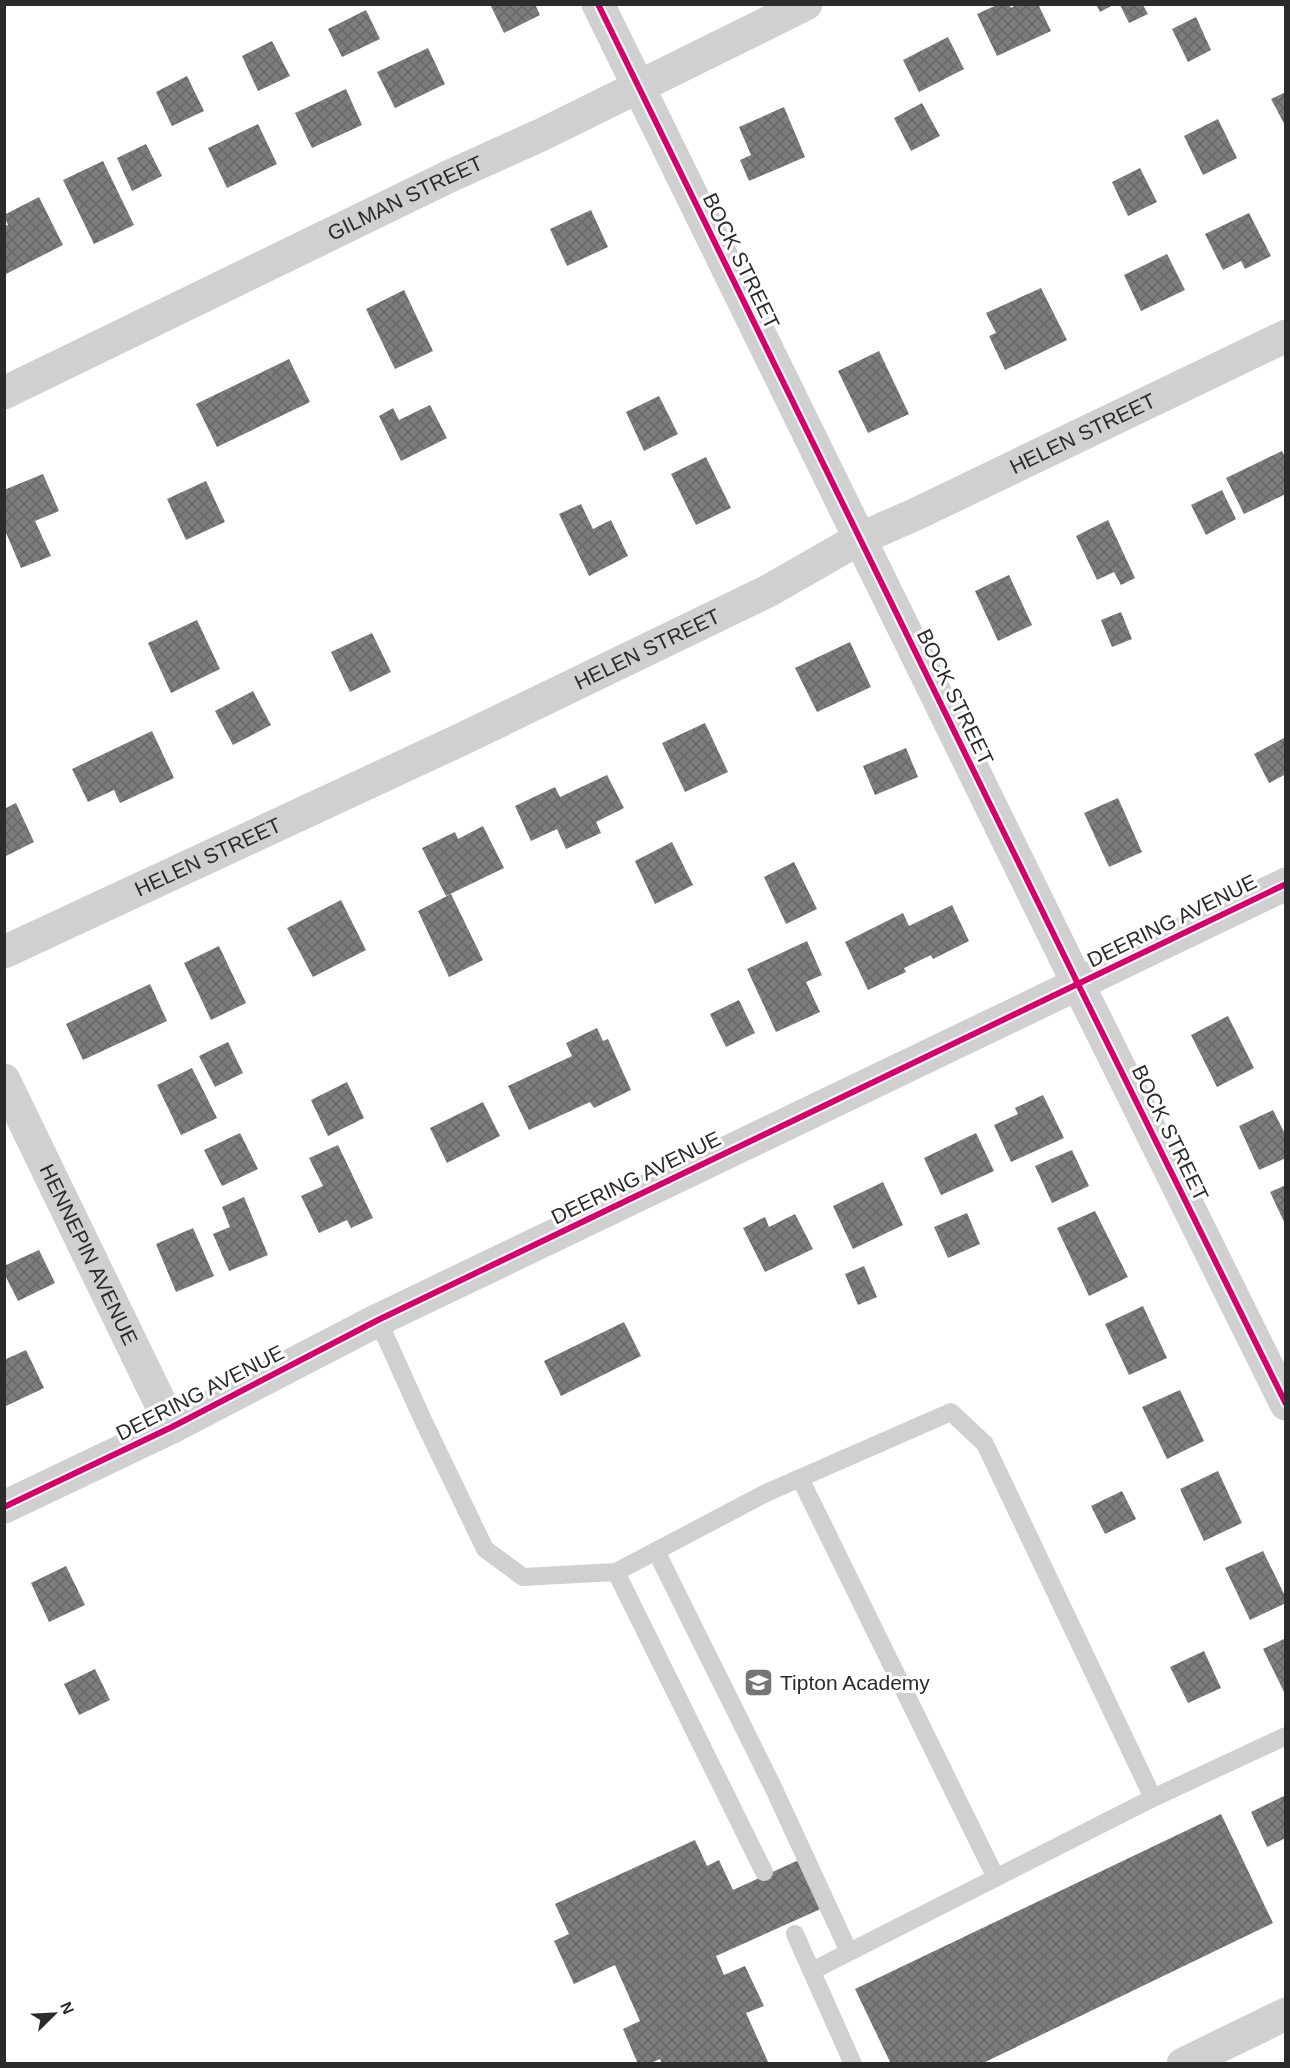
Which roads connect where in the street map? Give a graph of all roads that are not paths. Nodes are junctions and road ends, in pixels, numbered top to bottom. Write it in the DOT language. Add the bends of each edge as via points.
graph roads {
  1 [pos="598,4"];
  2 [pos="806,4"];
  3 [pos="637,86"];
  4 [pos="1286,336"];
  5 [pos="4,393"];
  6 [pos="859,539"];
  7 [pos="1286,884"];
  8 [pos="4,952"];
  9 [pos="1077,984"];
  10 [pos="4,1080"];
  11 [pos="378,1320"];
  12 [pos="1286,1404"];
  13 [pos="171,1427"];
  14 [pos="800,1478"];
  15 [pos="4,1507"];
  16 [pos="656,1551"];
  17 [pos="616,1572"];
  18 [pos="1286,1736"];
  19 [pos="1153,1798"];
  20 [pos="764,1872"];
  21 [pos="996,1878"];
  22 [pos="795,1934"];
  23 [pos="849,1953"];
  24 [pos="812,1971"];
  25 [pos="1286,2014"];
  26 [pos="853,2064"];
  27 [pos="1183,2064"];
  1 -- 3 [label="street, BOCK STREET"];
  2 -- 3 [label="street, GILMAN STREET"];
  3 -- 5 [label="street, GILMAN STREET"];
  3 -- 6 [label="street, BOCK STREET"];
  4 -- 6 [label="street, HELEN STREET"];
  6 -- 8 [label="street, HELEN STREET" via="760,596"];
  6 -- 9 [label="street, BOCK STREET"];
  7 -- 9 [label="street, DEERING AVENUE"];
  9 -- 11 [label="street, DEERING AVENUE"];
  9 -- 12 [label="street, BOCK STREET"];
  10 -- 13 [label="street, HENNEPIN AVENUE"];
  11 -- 13 [label="street, DEERING AVENUE"];
  11 -- 17 [label="lane" via="485,1550 523,1577"];
  13 -- 15 [label="street, DEERING AVENUE"];
  14 -- 16 [label="lane"];
  14 -- 19 [label="lane" via="951,1412 986,1444"];
  14 -- 21 [label="lane"];
  16 -- 17 [label="lane"];
  16 -- 23 [label="lane" via="773,1787"];
  17 -- 20 [label="lane"];
  18 -- 19 [label="lane"];
  19 -- 21 [label="lane"];
  21 -- 23 [label="lane"];
  22 -- 24 [label="lane"];
  23 -- 24 [label="lane"];
  24 -- 26 [label="lane"];
  25 -- 27 [label="street"];
}
